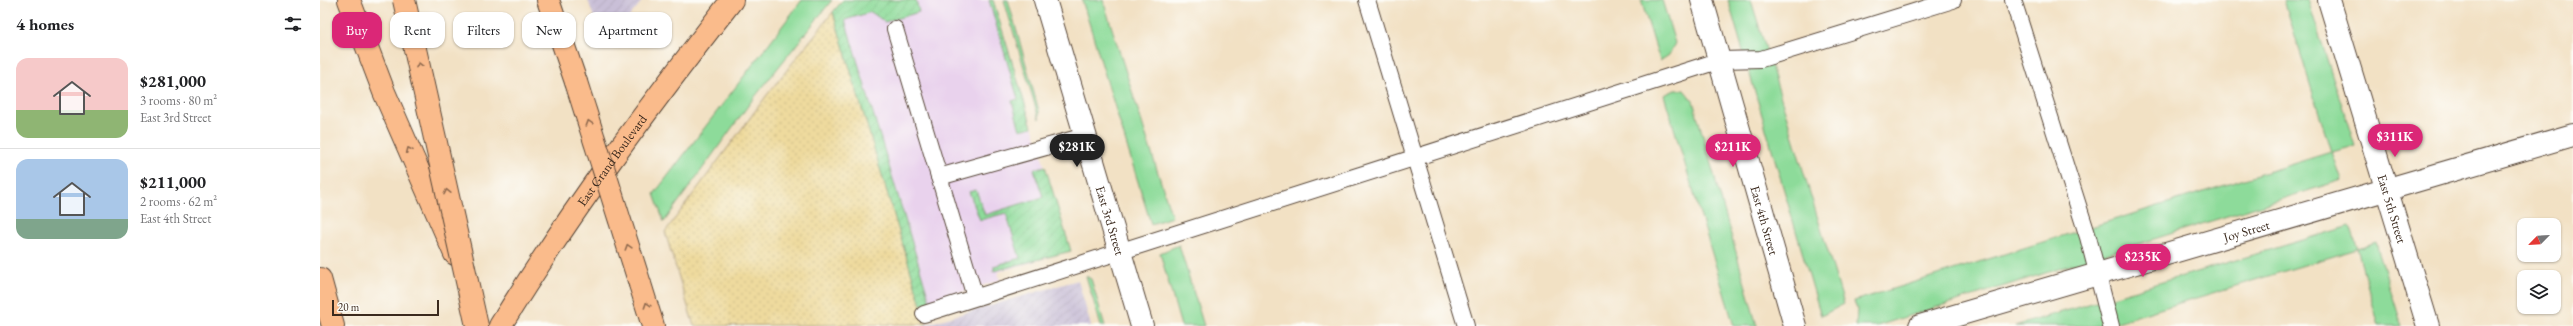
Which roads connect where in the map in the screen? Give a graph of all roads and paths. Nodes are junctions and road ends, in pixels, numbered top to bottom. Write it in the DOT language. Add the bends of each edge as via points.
graph roads {
  1 [pos="349,0"];
  2 [pos="404,0"];
  3 [pos="548,0"];
  4 [pos="732,0"];
  5 [pos="1045,0"];
  6 [pos="1367,0"];
  7 [pos="1702,0"];
  8 [pos="1954,0"];
  9 [pos="2013,0"];
  10 [pos="2329,0"];
  11 [pos="895,29"];
  12 [pos="1721,60"];
  13 [pos="2573,135"];
  14 [pos="1084,136"];
  15 [pos="1415,157"];
  16 [pos="939,177"];
  17 [pos="2387,191"];
  18 [pos="1120,251"];
  19 [pos="2096,274"];
  20 [pos="320,279"];
  21 [pos="975,297"];
  22 [pos="924,314"];
  23 [pos="333,326"];
  24 [pos="476,326"];
  25 [pos="488,326"];
  26 [pos="500,326"];
  27 [pos="653,326"];
  28 [pos="1142,326"];
  29 [pos="1466,326"];
  30 [pos="1795,326"];
  31 [pos="1920,326"];
  32 [pos="2111,326"];
  33 [pos="2428,326"];
  25 -- 1 [label="main road, one-way, bridge" via="384,92"];
  24 -- 2 [label="main road, one-way, bridge"];
  27 -- 3 [label="main road, one-way, bridge"];
  4 -- 26 [label="main road, East Grand Boulevard" via="649,107 538,264"];
  5 -- 14 [label="street, East 3rd Street"];
  6 -- 15 [label="lane"];
  7 -- 12 [label="street, East 4th Street"];
  8 -- 12 [label="lane" via="1761,59"];
  9 -- 19 [label="lane" via="2088,238"];
  10 -- 17 [label="street, East 5th Street"];
  11 -- 16 [label="lane"];
  12 -- 15 [label="lane"];
  12 -- 30 [label="street, East 4th Street"];
  13 -- 17 [label="street, Joy Street"];
  14 -- 16 [label="lane"];
  14 -- 18 [label="street, East 3rd Street"];
  15 -- 18 [label="lane"];
  15 -- 29 [label="lane"];
  16 -- 21 [label="lane"];
  17 -- 19 [label="street, Joy Street"];
  17 -- 33 [label="street, East 5th Street"];
  18 -- 21 [label="lane"];
  18 -- 28 [label="street, East 3rd Street"];
  19 -- 31 [label="street, Joy Street"];
  19 -- 32 [label="lane"];
  20 -- 23 [label="main road"];
  21 -- 22 [label="lane"];
}
